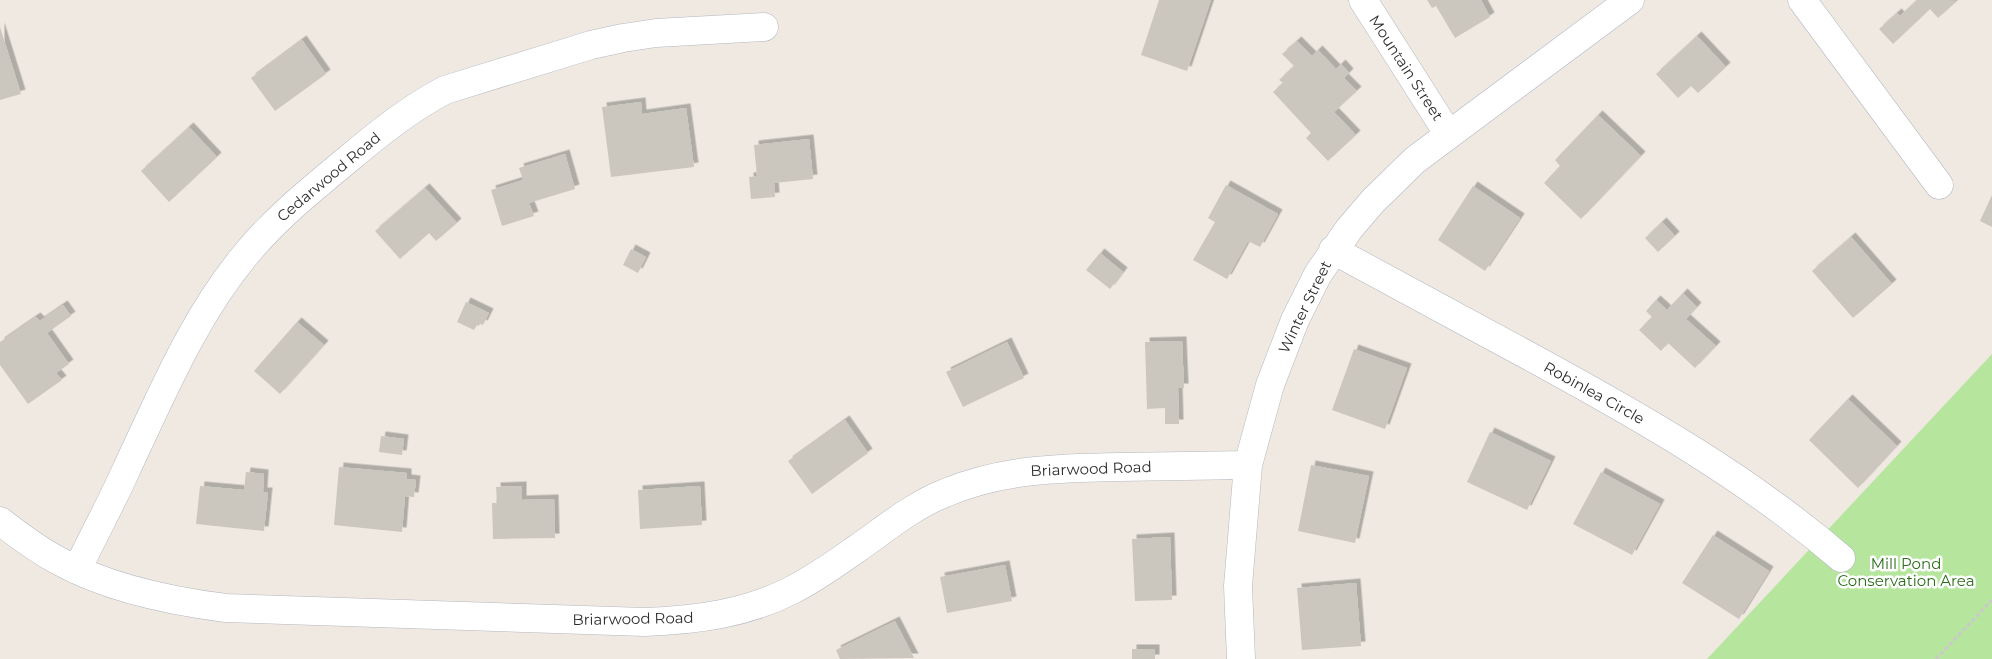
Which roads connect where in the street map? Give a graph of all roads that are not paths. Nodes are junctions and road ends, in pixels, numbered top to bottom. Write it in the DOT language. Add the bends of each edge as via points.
graph roads {
  1 [pos="1362,0"];
  2 [pos="1630,0"];
  3 [pos="1802,0"];
  4 [pos="764,27"];
  5 [pos="1449,135"];
  6 [pos="1939,185"];
  7 [pos="1333,250"];
  8 [pos="1248,465"];
  9 [pos="0,521"];
  10 [pos="1841,558"];
  11 [pos="77,570"];
  12 [pos="1241,659"];
  1 -- 5 [label="street, Mountain Street"];
  2 -- 5 [label="street, Winter Street"];
  3 -- 6 [label="street"];
  4 -- 11 [label="street, Cedarwood Road" via="656,34 591,45 445,90 394,122 273,224 217,292 175,366"];
  5 -- 7 [label="street, Winter Street" via="1415,160 1373,201"];
  7 -- 8 [label="street, Winter Street" via="1305,299 1286,342 1270,385"];
  7 -- 10 [label="street, Robinlea Circle" via="1658,428 1777,506"];
  8 -- 11 [label="street, Briarwood Road" via="1047,468 982,480 924,503 790,591 735,611 679,621 226,608 184,603 139,592"];
  8 -- 12 [label="street, Winter Street" via="1238,586"];
  9 -- 11 [label="street, Briarwood Road" via="35,547"];
}
